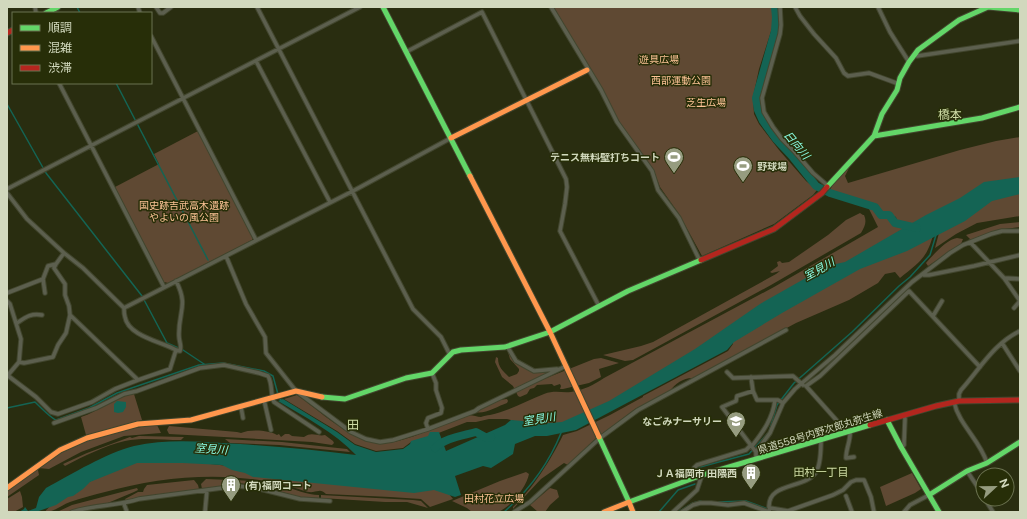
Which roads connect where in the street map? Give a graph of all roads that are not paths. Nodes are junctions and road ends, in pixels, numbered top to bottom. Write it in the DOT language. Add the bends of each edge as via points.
graph roads {
  1 [pos="58,7"];
  2 [pos="156,7"];
  3 [pos="171,7"];
  4 [pos="257,7"];
  5 [pos="360,7"];
  6 [pos="383,7"];
  7 [pos="480,7"];
  8 [pos="551,7"];
  9 [pos="780,7"];
  10 [pos="796,7"];
  11 [pos="878,7"];
  12 [pos="1020,10"];
  13 [pos="48,12"];
  14 [pos="482,12"];
  15 [pos="152,38"];
  16 [pos="1020,41"];
  17 [pos="279,48"];
  18 [pos="406,52"];
  19 [pos="915,55"];
  20 [pos="256,61"];
  21 [pos="909,62"];
  22 [pos="587,70"];
  23 [pos="60,84"];
  24 [pos="899,84"];
  25 [pos="183,98"];
  26 [pos="526,101"];
  27 [pos="1020,107"];
  28 [pos="874,136"];
  29 [pos="451,138"];
  30 [pos="91,146"];
  31 [pos="827,185"];
  32 [pos="7,189"];
  33 [pos="353,191"];
  34 [pos="7,194"];
  35 [pos="330,202"];
  36 [pos="1020,231"];
  37 [pos="256,240"];
  38 [pos="970,242"];
  39 [pos="64,253"];
  40 [pos="1020,255"];
  41 [pos="226,256"];
  42 [pos="700,261"];
  43 [pos="989,263"];
  44 [pos="56,264"];
  45 [pos="923,274"];
  46 [pos="1004,278"];
  47 [pos="43,279"];
  48 [pos="1020,279"];
  49 [pos="176,281"];
  50 [pos="164,287"];
  51 [pos="7,293"];
  52 [pos="45,293"];
  53 [pos="7,301"];
  54 [pos="942,301"];
  55 [pos="1020,301"];
  56 [pos="599,306"];
  57 [pos="124,308"];
  58 [pos="1014,308"];
  59 [pos="42,315"];
  60 [pos="70,315"];
  61 [pos="933,316"];
  62 [pos="16,323"];
  63 [pos="786,330"];
  64 [pos="1020,331"];
  65 [pos="550,332"];
  66 [pos="1002,343"];
  67 [pos="507,346"];
  68 [pos="178,351"];
  69 [pos="450,355"];
  70 [pos="20,362"];
  71 [pos="565,367"];
  72 [pos="980,367"];
  73 [pos="727,372"];
  74 [pos="1020,372"];
  75 [pos="432,373"];
  76 [pos="7,375"];
  77 [pos="751,377"];
  78 [pos="138,380"];
  79 [pos="800,383"];
  80 [pos="806,386"];
  81 [pos="296,391"];
  82 [pos="753,392"];
  83 [pos="272,398"];
  84 [pos="264,400"];
  85 [pos="776,400"];
  86 [pos="1020,400"];
  87 [pos="956,401"];
  88 [pos="783,403"];
  89 [pos="84,406"];
  90 [pos="241,406"];
  91 [pos="86,412"];
  92 [pos="904,415"];
  93 [pos="243,418"];
  94 [pos="887,420"];
  95 [pos="54,424"];
  96 [pos="428,429"];
  97 [pos="271,430"];
  98 [pos="319,432"];
  99 [pos="848,432"];
  100 [pos="600,438"];
  101 [pos="821,440"];
  102 [pos="1019,444"];
  103 [pos="752,446"];
  104 [pos="901,447"];
  105 [pos="756,452"];
  106 [pos="854,457"];
  107 [pos="757,459"];
  108 [pos="987,462"];
  109 [pos="967,471"];
  110 [pos="702,475"];
  111 [pos="696,478"];
  112 [pos="975,483"];
  113 [pos="7,488"];
  114 [pos="207,490"];
  115 [pos="929,495"];
  116 [pos="846,496"];
  117 [pos="330,501"];
  118 [pos="630,502"];
  119 [pos="124,504"];
  120 [pos="770,510"];
  121 [pos="72,512"];
  122 [pos="127,512"];
  123 [pos="205,512"];
  124 [pos="514,512"];
  125 [pos="604,512"];
  126 [pos="633,512"];
  127 [pos="675,512"];
  128 [pos="682,512"];
  129 [pos="852,512"];
  130 [pos="874,512"];
  131 [pos="904,512"];
  132 [pos="939,512"];
  1 -- 13 [label="street"];
  2 -- 3 [label="street" via="160,13"];
  4 -- 17 [label="street"];
  5 -- 17 [label="street"];
  6 -- 18 [label="street"];
  7 -- 14 [label="street"];
  8 -- 22 [label="street"];
  9 -- 31 [label="street" via="780,34 762,98 764,112 782,139"];
  10 -- 24 [label="street" via="800,16 848,76 869,73"];
  11 -- 21 [label="street"];
  12 -- 19 [label="street" via="988,7 964,17 918,50"];
  14 -- 18 [label="street"];
  14 -- 26 [label="street"];
  15 -- 25 [label="street"];
  16 -- 19 [label="street"];
  17 -- 20 [label="street"];
  17 -- 33 [label="street"];
  18 -- 29 [label="street"];
  19 -- 21 [label="street"];
  20 -- 25 [label="street"];
  20 -- 35 [label="street"];
  21 -- 24 [label="street"];
  22 -- 26 [label="street"];
  22 -- 42 [label="street" via="601,90 617,122 652,171 658,190 679,218"];
  23 -- 30 [label="street"];
  24 -- 28 [label="street" via="882,114"];
  25 -- 30 [label="street"];
  25 -- 37 [label="street"];
  26 -- 29 [label="street"];
  26 -- 56 [label="street" via="566,179 566,198 560,231"];
  27 -- 28 [label="street" via="982,118"];
  28 -- 31 [label="street"];
  29 -- 33 [label="street"];
  29 -- 65 [label="street"];
  30 -- 32 [label="street"];
  30 -- 50 [label="street"];
  31 -- 42 [label="street" via="822,193 774,229"];
  33 -- 35 [label="street"];
  33 -- 69 [label="street" via="413,309 441,337"];
  34 -- 39 [label="street" via="27,220"];
  35 -- 37 [label="street"];
  36 -- 38 [label="street" via="1002,231"];
  37 -- 41 [label="street"];
  38 -- 43 [label="street"];
  38 -- 45 [label="street" via="950,253"];
  39 -- 44 [label="street"];
  39 -- 57 [label="street" via="84,268"];
  40 -- 43 [label="street"];
  41 -- 49 [label="street"];
  41 -- 81 [label="street" via="246,304 265,338 266,353"];
  42 -- 56 [label="street"];
  43 -- 45 [label="street"];
  43 -- 46 [label="street"];
  44 -- 47 [label="street" via="48,266"];
  44 -- 60 [label="street" via="54,268 65,284"];
  45 -- 79 [label="street"];
  46 -- 48 [label="street"];
  46 -- 55 [label="street"];
  47 -- 51 [label="street"];
  47 -- 52 [label="street"];
  49 -- 50 [label="street"];
  49 -- 68 [label="street" via="183,300 179,337 182,346"];
  50 -- 57 [label="street"];
  53 -- 62 [label="street"];
  54 -- 61 [label="street"];
  55 -- 58 [label="street"];
  56 -- 65 [label="street"];
  57 -- 68 [label="street" via="128,325 146,339"];
  59 -- 62 [label="street" via="30,315"];
  60 -- 70 [label="street" via="66,334 53,357"];
  60 -- 78 [label="street"];
  61 -- 72 [label="street"];
  61 -- 80 [label="street" via="909,291 820,376"];
  62 -- 70 [label="street" via="21,338"];
  63 -- 100 [label="street" via="638,410"];
  64 -- 66 [label="street"];
  65 -- 67 [label="street"];
  65 -- 71 [label="street"];
  66 -- 72 [label="street"];
  66 -- 74 [label="street"];
  67 -- 69 [label="street" via="461,350"];
  67 -- 71 [label="street" via="516,362 534,371"];
  68 -- 78 [label="street" via="170,369"];
  69 -- 75 [label="street"];
  70 -- 76 [label="street"];
  71 -- 96 [label="street" via="475,411"];
  71 -- 100 [label="street"];
  72 -- 87 [label="street" via="961,390"];
  73 -- 77 [label="street" via="733,378"];
  75 -- 81 [label="street" via="406,378 345,399 324,398"];
  75 -- 96 [label="street" via="442,408 441,413 428,418"];
  76 -- 89 [label="street" via="55,414"];
  77 -- 79 [label="street" via="793,376"];
  77 -- 82 [label="street"];
  78 -- 89 [label="street"];
  79 -- 80 [label="street"];
  79 -- 88 [label="street"];
  80 -- 99 [label="street"];
  81 -- 83 [label="street"];
  81 -- 96 [label="street" via="351,432 366,439 387,441"];
  82 -- 85 [label="street" via="757,400"];
  82 -- 103 [label="street" via="737,396 736,401 722,407"];
  83 -- 84 [label="street"];
  83 -- 91 [label="street" via="268,376 224,365 213,365 124,394"];
  83 -- 98 [label="street" via="274,402"];
  84 -- 90 [label="street"];
  84 -- 97 [label="street"];
  85 -- 88 [label="street"];
  85 -- 103 [label="street" via="766,428"];
  86 -- 87 [label="street, 県道558号内野次郎丸弥生線"];
  87 -- 92 [label="street, 県道558号内野次郎丸弥生線"];
  87 -- 108 [label="street" via="963,421 984,452"];
  88 -- 105 [label="street" via="770,433"];
  89 -- 91 [label="street"];
  90 -- 93 [label="street"];
  90 -- 113 [label="street" via="191,420 138,424 87,438 60,450"];
  91 -- 95 [label="street"];
  92 -- 94 [label="street, 県道558号内野次郎丸弥生線"];
  92 -- 104 [label="street" via="904,445"];
  94 -- 99 [label="street, 県道558号内野次郎丸弥生線"];
  94 -- 104 [label="street"];
  99 -- 101 [label="street, 県道558号内野次郎丸弥生線"];
  99 -- 106 [label="street" via="850,436 846,458"];
  100 -- 118 [label="street"];
  100 -- 124 [label="street" via="530,502"];
  101 -- 107 [label="street, 県道558号内野次郎丸弥生線"];
  101 -- 120 [label="street" via="817,470 812,477 776,492 769,503"];
  102 -- 108 [label="street"];
  103 -- 105 [label="street"];
  103 -- 111 [label="street" via="697,465 694,468"];
  104 -- 115 [label="street"];
  105 -- 107 [label="street"];
  107 -- 110 [label="street, 県道558号内野次郎丸弥生線"];
  108 -- 109 [label="street"];
  109 -- 112 [label="street"];
  109 -- 115 [label="street"];
  110 -- 111 [label="street, 県道558号内野次郎丸弥生線"];
  110 -- 127 [label="street" via="697,490"];
  111 -- 118 [label="street, 県道558号内野次郎丸弥生線"];
  114 -- 117 [label="street" via="245,486 300,499"];
  114 -- 119 [label="street" via="139,499"];
  114 -- 123 [label="street"];
  115 -- 131 [label="street" via="910,505"];
  115 -- 132 [label="street"];
  116 -- 129 [label="street"];
  118 -- 125 [label="street, 県道558号内野次郎丸弥生線"];
  118 -- 126 [label="street"];
  119 -- 121 [label="street"];
  119 -- 122 [label="street"];
  120 -- 128 [label="street" via="744,503 700,503"];
  120 -- 130 [label="street" via="788,511 833,495 851,482 864,480"];
}
